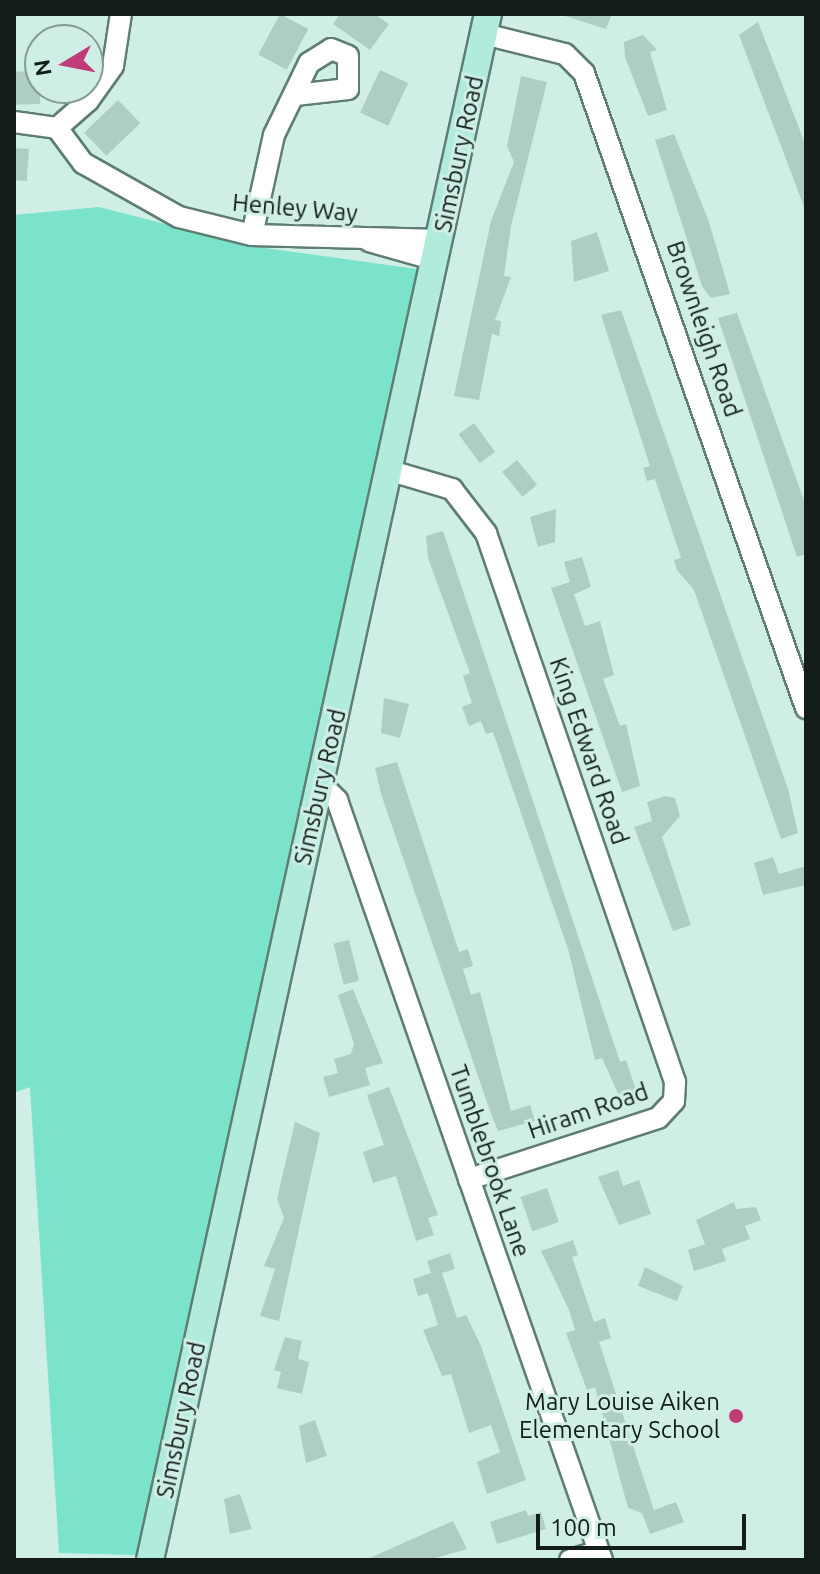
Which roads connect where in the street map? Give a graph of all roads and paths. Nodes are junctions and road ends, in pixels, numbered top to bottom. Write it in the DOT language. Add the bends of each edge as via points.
graph roads {
  1 [pos="121,14"];
  2 [pos="486,24"];
  3 [pos="295,95"];
  4 [pos="14,122"];
  5 [pos="57,128"];
  6 [pos="252,235"];
  7 [pos="438,250"];
  8 [pos="391,471"];
  9 [pos="806,708"];
  10 [pos="321,784"];
  11 [pos="674,1101"];
  12 [pos="469,1179"];
  13 [pos="601,1555"];
  14 [pos="150,1560"];
  15 [pos="570,1560"];
  1 -- 5 [label="street" via="113,66"];
  2 -- 7 [label="main road, Simsbury Road"];
  2 -- 9 [label="street, Brownleigh Road" via="565,54 584,73"];
  3 -- 6 [label="street" via="274,135"];
  4 -- 5 [label="street"];
  5 -- 6 [label="street, Henley Way" via="83,163 121,189 179,217"];
  6 -- 7 [label="street, Henley Way"];
  7 -- 8 [label="main road, Simsbury Road"];
  8 -- 10 [label="main road, Simsbury Road"];
  8 -- 11 [label="street, King Edward Road" via="452,489 486,533 673,1072"];
  10 -- 12 [label="street, Tumblebrook Lane" via="337,800"];
  10 -- 14 [label="main road, Simsbury Road"];
  11 -- 12 [label="street, Hiram Road" via="658,1118"];
  12 -- 13 [label="street, Tumblebrook Lane"];
  13 -- 15 [label="street"];
}
